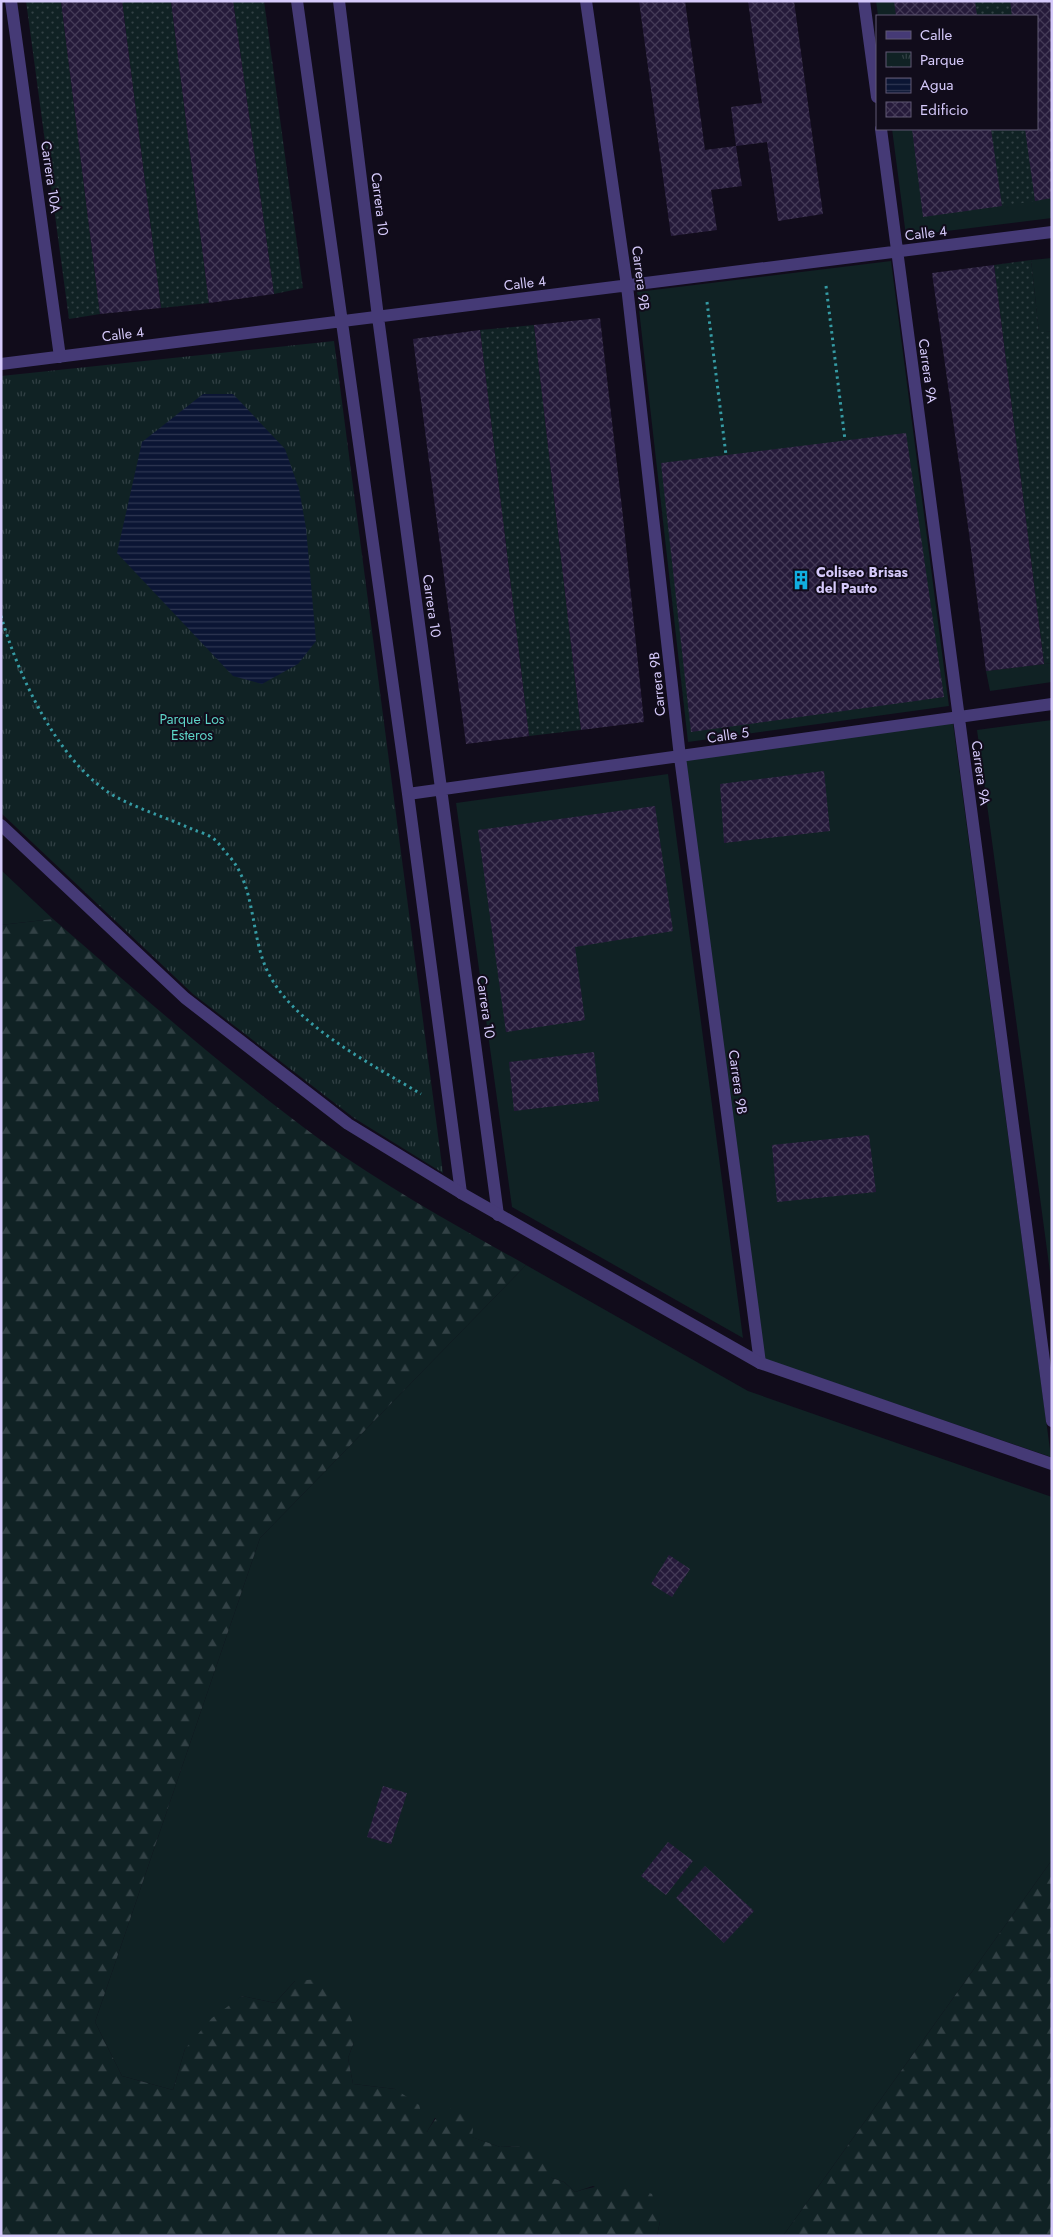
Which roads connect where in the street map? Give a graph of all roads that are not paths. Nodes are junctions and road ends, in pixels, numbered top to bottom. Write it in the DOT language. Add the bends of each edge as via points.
graph roads {
  1 [pos="11,1"];
  2 [pos="297,1"];
  3 [pos="339,1"];
  4 [pos="586,1"];
  5 [pos="864,1"];
  6 [pos="876,90"];
  7 [pos="881,130"];
  8 [pos="1052,232"];
  9 [pos="897,252"];
  10 [pos="627,286"];
  11 [pos="378,317"];
  12 [pos="342,322"];
  13 [pos="60,357"];
  14 [pos="1,364"];
  15 [pos="1052,704"];
  16 [pos="959,717"];
  17 [pos="680,757"];
  18 [pos="441,789"];
  19 [pos="408,794"];
  20 [pos="1,825"];
  21 [pos="461,1193"];
  22 [pos="498,1214"];
  23 [pos="760,1363"];
  24 [pos="1052,1421"];
  25 [pos="1052,1464"];
  1 -- 13 [label="street, Carrera 10A"];
  2 -- 12 [label="street"];
  3 -- 11 [label="street, Carrera 10"];
  4 -- 10 [label="street, Carrera 9B"];
  5 -- 6 [label="street"];
  7 -- 9 [label="street, Carrera 9A"];
  8 -- 9 [label="street, Calle 4"];
  9 -- 10 [label="street, Calle 4"];
  9 -- 16 [label="street, Carrera 9A"];
  10 -- 11 [label="street, Calle 4"];
  10 -- 17 [label="street, Carrera 9B"];
  11 -- 12 [label="street, Calle 4"];
  11 -- 18 [label="street, Carrera 10"];
  12 -- 13 [label="street, Calle 4"];
  12 -- 19 [label="street"];
  13 -- 14 [label="street, Calle 4"];
  15 -- 16 [label="street, Calle 5"];
  16 -- 17 [label="street, Calle 5"];
  16 -- 24 [label="street, Carrera 9A"];
  17 -- 18 [label="street, Calle 5"];
  17 -- 23 [label="street, Carrera 9B"];
  18 -- 19 [label="street, Calle 5"];
  18 -- 22 [label="street, Carrera 10"];
  19 -- 21 [label="street"];
  20 -- 21 [label="street" via="185,998 348,1124"];
  21 -- 22 [label="street"];
  22 -- 23 [label="street"];
  23 -- 25 [label="street"];
}
